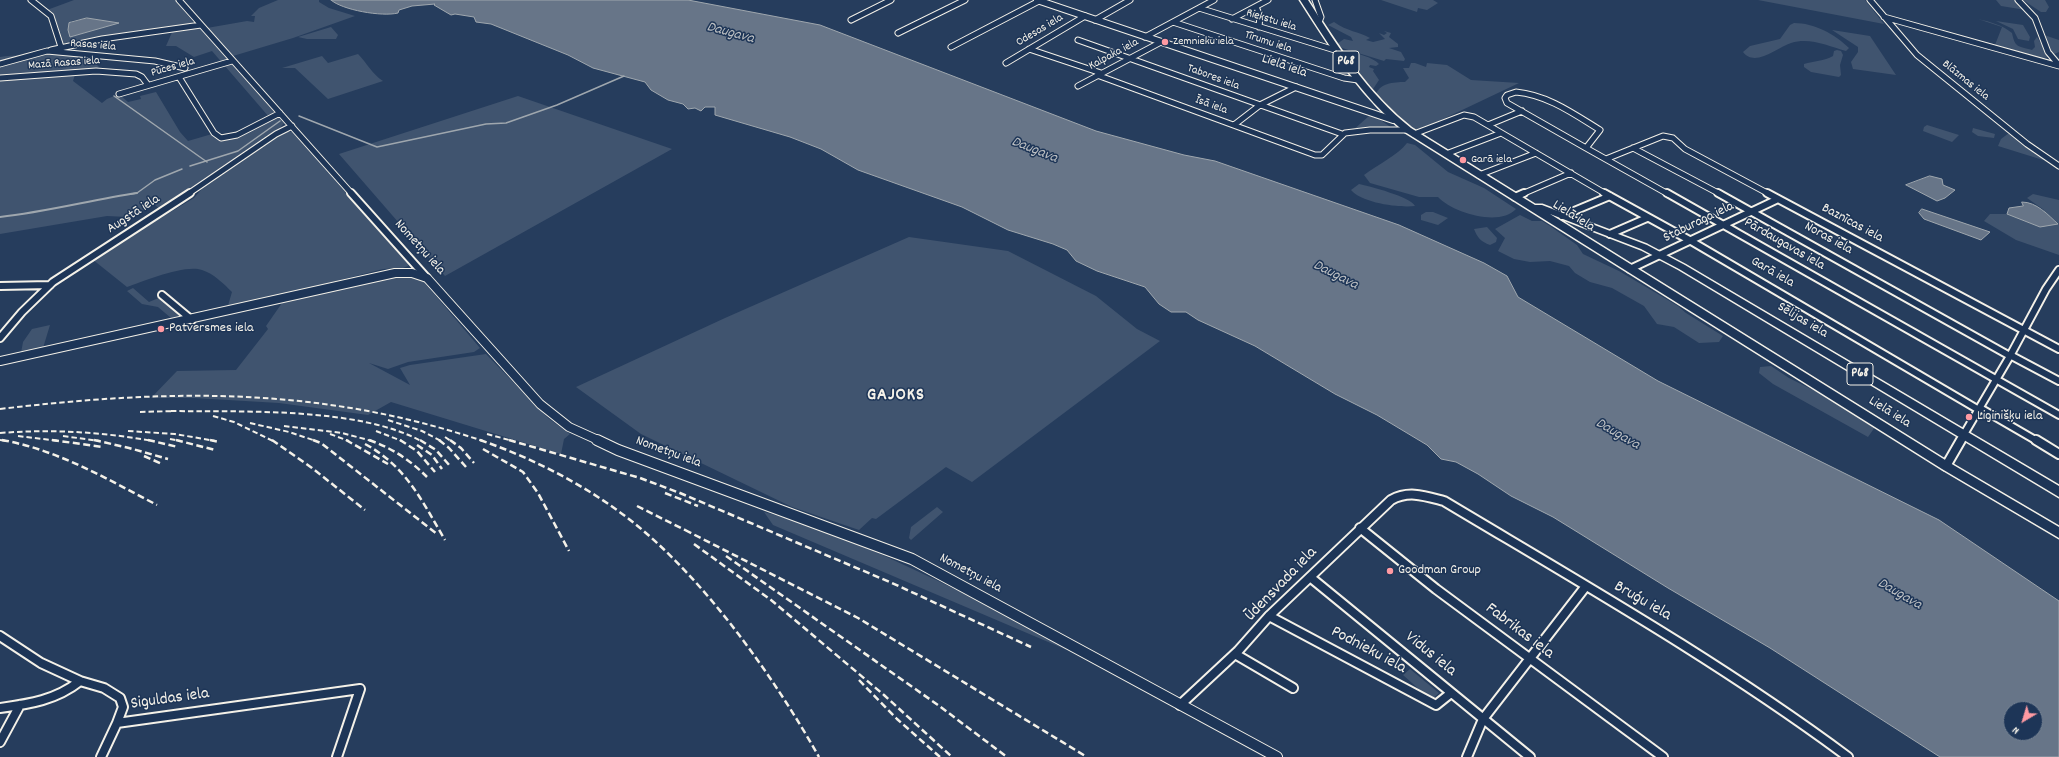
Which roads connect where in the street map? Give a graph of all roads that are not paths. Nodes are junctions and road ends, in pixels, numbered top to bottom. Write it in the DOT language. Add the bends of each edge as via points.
graph roads {
  1 [pos="31,0"];
  2 [pos="179,0"];
  3 [pos="891,0"];
  4 [pos="965,0"];
  5 [pos="1038,0"];
  6 [pos="1055,0"];
  7 [pos="1130,0"];
  8 [pos="1214,0"];
  9 [pos="1268,0"];
  10 [pos="1304,0"];
  11 [pos="1315,0"];
  12 [pos="1870,0"];
  13 [pos="2018,0"];
  14 [pos="1048,4"];
  15 [pos="1256,7"];
  16 [pos="1199,8"];
  17 [pos="1085,16"];
  18 [pos="1884,17"];
  19 [pos="1232,19"];
  20 [pos="851,20"];
  21 [pos="1095,20"];
  22 [pos="1173,22"];
  23 [pos="1319,22"];
  24 [pos="201,25"];
  25 [pos="1260,25"];
  26 [pos="898,33"];
  27 [pos="1145,36"];
  28 [pos="1078,40"];
  29 [pos="1161,42"];
  30 [pos="61,47"];
  31 [pos="951,47"];
  32 [pos="1029,50"];
  33 [pos="47,51"];
  34 [pos="1338,51"];
  35 [pos="1129,58"];
  36 [pos="232,61"];
  37 [pos="1006,63"];
  38 [pos="0,64"];
  39 [pos="2059,65"];
  40 [pos="185,68"];
  41 [pos="201,70"];
  42 [pos="1100,74"];
  43 [pos="179,77"];
  44 [pos="0,78"];
  45 [pos="1358,80"];
  46 [pos="148,85"];
  47 [pos="1078,86"];
  48 [pos="1296,87"];
  49 [pos="119,94"];
  50 [pos="1374,100"];
  51 [pos="1260,105"];
  52 [pos="1356,107"];
  53 [pos="1522,111"];
  54 [pos="280,113"];
  55 [pos="1393,120"];
  56 [pos="1234,125"];
  57 [pos="1488,125"];
  58 [pos="292,126"];
  59 [pos="1411,132"];
  60 [pos="1501,133"];
  61 [pos="1342,134"];
  62 [pos="1586,148"];
  63 [pos="1633,148"];
  64 [pos="1536,153"];
  65 [pos="1446,154"];
  66 [pos="1606,159"];
  67 [pos="2059,166"];
  68 [pos="1571,173"];
  69 [pos="1479,175"];
  70 [pos="1610,196"];
  71 [pos="1516,198"];
  72 [pos="1778,199"];
  73 [pos="1752,211"];
  74 [pos="1562,216"];
  75 [pos="1647,218"];
  76 [pos="1723,224"];
  77 [pos="1610,234"];
  78 [pos="1691,241"];
  79 [pos="1660,256"];
  80 [pos="1630,269"];
  81 [pos="2059,270"];
  82 [pos="427,278"];
  83 [pos="50,285"];
  84 [pos="0,286"];
  85 [pos="162,295"];
  86 [pos="192,320"];
  87 [pos="2024,330"];
  88 [pos="0,338"];
  89 [pos="2059,349"];
  90 [pos="2010,355"];
  91 [pos="0,361"];
  92 [pos="1996,380"];
  93 [pos="2059,381"];
  94 [pos="1980,408"];
  95 [pos="2059,415"];
  96 [pos="1964,436"];
  97 [pos="2059,454"];
  98 [pos="1946,466"];
  99 [pos="2059,492"];
  100 [pos="1409,494"];
  101 [pos="1360,528"];
  102 [pos="2059,533"];
  103 [pos="1310,577"];
  104 [pos="1586,586"];
  105 [pos="1269,616"];
  106 [pos="0,636"];
  107 [pos="1235,654"];
  108 [pos="1530,659"];
  109 [pos="80,681"];
  110 [pos="1293,688"];
  111 [pos="1451,692"];
  112 [pos="20,705"];
  113 [pos="1180,705"];
  114 [pos="0,708"];
  115 [pos="1483,719"];
  116 [pos="117,723"];
  117 [pos="0,742"];
  118 [pos="101,757"];
  119 [pos="337,757"];
  120 [pos="1277,757"];
  121 [pos="1467,757"];
  122 [pos="1530,757"];
  123 [pos="1663,757"];
  124 [pos="1848,757"];
  1 -- 30 [label="street" via="53,19 56,37"];
  2 -- 24 [label="street, Nometņu iela"];
  3 -- 20 [label="street"];
  4 -- 26 [label="street"];
  5 -- 14 [label="street, Lielā iela"];
  5 -- 31 [label="street"];
  6 -- 14 [label="street"];
  7 -- 21 [label="street"];
  8 -- 16 [label="street"];
  9 -- 15 [label="street"];
  10 -- 23 [label="main road, P68"];
  11 -- 23 [label="street" via="1321,17"];
  12 -- 18 [label="street, Blāzmas iela"];
  13 -- 39 [label="street" via="2035,19 2044,43"];
  14 -- 17 [label="street, Lielā iela"];
  15 -- 19 [label="street"];
  15 -- 25 [label="street"];
  16 -- 19 [label="street, Riekstu iela"];
  16 -- 22 [label="street"];
  17 -- 21 [label="street, Lielā iela"];
  17 -- 32 [label="street, Odesas iela"];
  18 -- 39 [label="street"];
  18 -- 67 [label="street, Blāzmas iela" via="1917,55 2027,144"];
  19 -- 25 [label="street, Riekstu iela"];
  21 -- 27 [label="street, Lielā iela"];
  22 -- 27 [label="street"];
  22 -- 45 [label="street, Tīrumu iela" via="1344,78"];
  23 -- 34 [label="main road, P68"];
  24 -- 30 [label="street"];
  24 -- 36 [label="street, Nometņu iela"];
  25 -- 34 [label="street, Riekstu iela" via="1266,30"];
  27 -- 29 [label="street, Lielā iela"];
  28 -- 35 [label="street, Tabores iela"];
  29 -- 35 [label="street, Kalpaka iela"];
  29 -- 48 [label="street, Lielā iela"];
  30 -- 33 [label="street"];
  32 -- 37 [label="street, Odesas iela"];
  32 -- 42 [label="street, Īsā iela"];
  33 -- 38 [label="street, Rasas iela"];
  33 -- 40 [label="street, Rasas iela" via="154,61"];
  34 -- 45 [label="main road, P68"];
  35 -- 42 [label="street, Kalpaka iela"];
  35 -- 51 [label="street, Tabores iela"];
  36 -- 41 [label="street, Pūces iela"];
  36 -- 54 [label="street, Nometņu iela"];
  40 -- 41 [label="street, Rasas iela"];
  40 -- 43 [label="street" via="186,72"];
  41 -- 43 [label="street, Pūces iela"];
  42 -- 47 [label="street, Kalpaka iela"];
  42 -- 56 [label="street, Īsā iela"];
  43 -- 46 [label="street, Pūces iela"];
  43 -- 54 [label="street" via="214,133 222,138 243,132"];
  44 -- 46 [label="street, Mazā Rasas iela" via="96,71 136,74"];
  45 -- 50 [label="main road, P68"];
  46 -- 49 [label="street, Pūces iela"];
  48 -- 51 [label="street"];
  48 -- 52 [label="street, Lielā iela"];
  50 -- 52 [label="street" via="1369,106"];
  50 -- 55 [label="main road, P68"];
  51 -- 56 [label="street"];
  51 -- 61 [label="street, Tabores iela"];
  52 -- 55 [label="street, Lielā iela"];
  53 -- 57 [label="street"];
  53 -- 62 [label="street, Pārdaugavas iela"];
  53 -- 62 [label="street, Pārdaugavas iela" via="1507,103 1505,98 1510,93 1521,92 1541,97 1600,130"];
  54 -- 58 [label="street, Nometņu iela"];
  55 -- 59 [label="main road, Lielā iela / P68"];
  56 -- 61 [label="street, Īsā iela" via="1318,156"];
  57 -- 59 [label="street, Garā iela" via="1467,115"];
  57 -- 60 [label="street, Garā iela"];
  58 -- 82 [label="street, Nometņu iela"];
  58 -- 83 [label="street, Augstā iela" via="276,134"];
  59 -- 61 [label="street" via="1370,130"];
  59 -- 65 [label="main road, Lielā iela / P68"];
  60 -- 64 [label="street, Garā iela"];
  60 -- 65 [label="street"];
  62 -- 66 [label="street, Pārdaugavas iela"];
  63 -- 66 [label="street, Baznīcas iela"];
  63 -- 72 [label="street, Baznīcas iela" via="1663,136 1670,137 1686,149"];
  63 -- 73 [label="street, Noras iela"];
  64 -- 68 [label="street, Garā iela"];
  64 -- 69 [label="street"];
  65 -- 69 [label="main road, Lielā iela / P68"];
  66 -- 76 [label="street, Pārdaugavas iela"];
  68 -- 70 [label="street, Garā iela"];
  68 -- 71 [label="street"];
  69 -- 71 [label="main road, Lielā iela / P68"];
  70 -- 74 [label="street"];
  70 -- 75 [label="street, Garā iela"];
  71 -- 74 [label="main road, Sēlijas iela / P68"];
  71 -- 80 [label="main road, Lielā iela / P68"];
  72 -- 73 [label="street, Staburaga iela"];
  72 -- 87 [label="street, Baznīcas iela"];
  73 -- 76 [label="street, Staburaga iela"];
  73 -- 90 [label="street, Noras iela"];
  74 -- 77 [label="main road, Sēlijas iela / P68"];
  75 -- 77 [label="street"];
  75 -- 78 [label="street, Garā iela"];
  76 -- 78 [label="street, Staburaga iela"];
  76 -- 92 [label="street, Pārdaugavas iela"];
  77 -- 79 [label="main road, Sēlijas iela / P68"];
  78 -- 79 [label="street, Staburaga iela"];
  78 -- 94 [label="street, Garā iela"];
  79 -- 80 [label="street, Staburaga iela"];
  79 -- 96 [label="main road, Sēlijas iela / P68"];
  80 -- 98 [label="main road, Lielā iela / P68"];
  81 -- 87 [label="street"];
  82 -- 86 [label="street" via="411,272 395,273"];
  82 -- 113 [label="street, Nometņu iela" via="540,404 569,427 618,450 912,559"];
  83 -- 84 [label="street"];
  83 -- 88 [label="street, Augstā iela"];
  85 -- 86 [label="street"];
  86 -- 91 [label="street"];
  87 -- 89 [label="street, Baznīcas iela"];
  87 -- 90 [label="street"];
  90 -- 92 [label="street"];
  90 -- 93 [label="street, Noras iela"];
  92 -- 94 [label="street"];
  92 -- 95 [label="street, Pārdaugavas iela"];
  94 -- 96 [label="street"];
  94 -- 97 [label="street, Garā iela"];
  96 -- 98 [label="street"];
  96 -- 99 [label="main road, Sēlijas iela / P68"];
  98 -- 102 [label="main road, Lielā iela / P68"];
  100 -- 101 [label="street, Ūdensvada iela" via="1391,500"];
  100 -- 104 [label="street, Bruģu iela" via="1444,502"];
  101 -- 103 [label="street, Ūdensvada iela"];
  101 -- 108 [label="street, Fabrikas iela"];
  103 -- 105 [label="street, Ūdensvada iela"];
  103 -- 111 [label="street, Vidus iela"];
  104 -- 108 [label="street"];
  104 -- 124 [label="street, Bruģu iela" via="1703,656"];
  105 -- 107 [label="street, Ūdensvada iela"];
  105 -- 111 [label="street, Podnieku iela" via="1436,705"];
  106 -- 109 [label="street" via="41,664"];
  107 -- 110 [label="street"];
  107 -- 113 [label="street, Ūdensvada iela"];
  108 -- 115 [label="street"];
  108 -- 123 [label="street, Fabrikas iela"];
  109 -- 112 [label="street" via="55,698"];
  109 -- 116 [label="street, Siguldas iela" via="121,698 124,702"];
  111 -- 115 [label="street, Vidus iela"];
  112 -- 114 [label="street"];
  112 -- 117 [label="street"];
  113 -- 120 [label="street, Nometņu iela"];
  115 -- 121 [label="street"];
  115 -- 122 [label="street, Vidus iela"];
  116 -- 118 [label="street"];
  116 -- 119 [label="street, Siguldas iela" via="360,689"];
}
